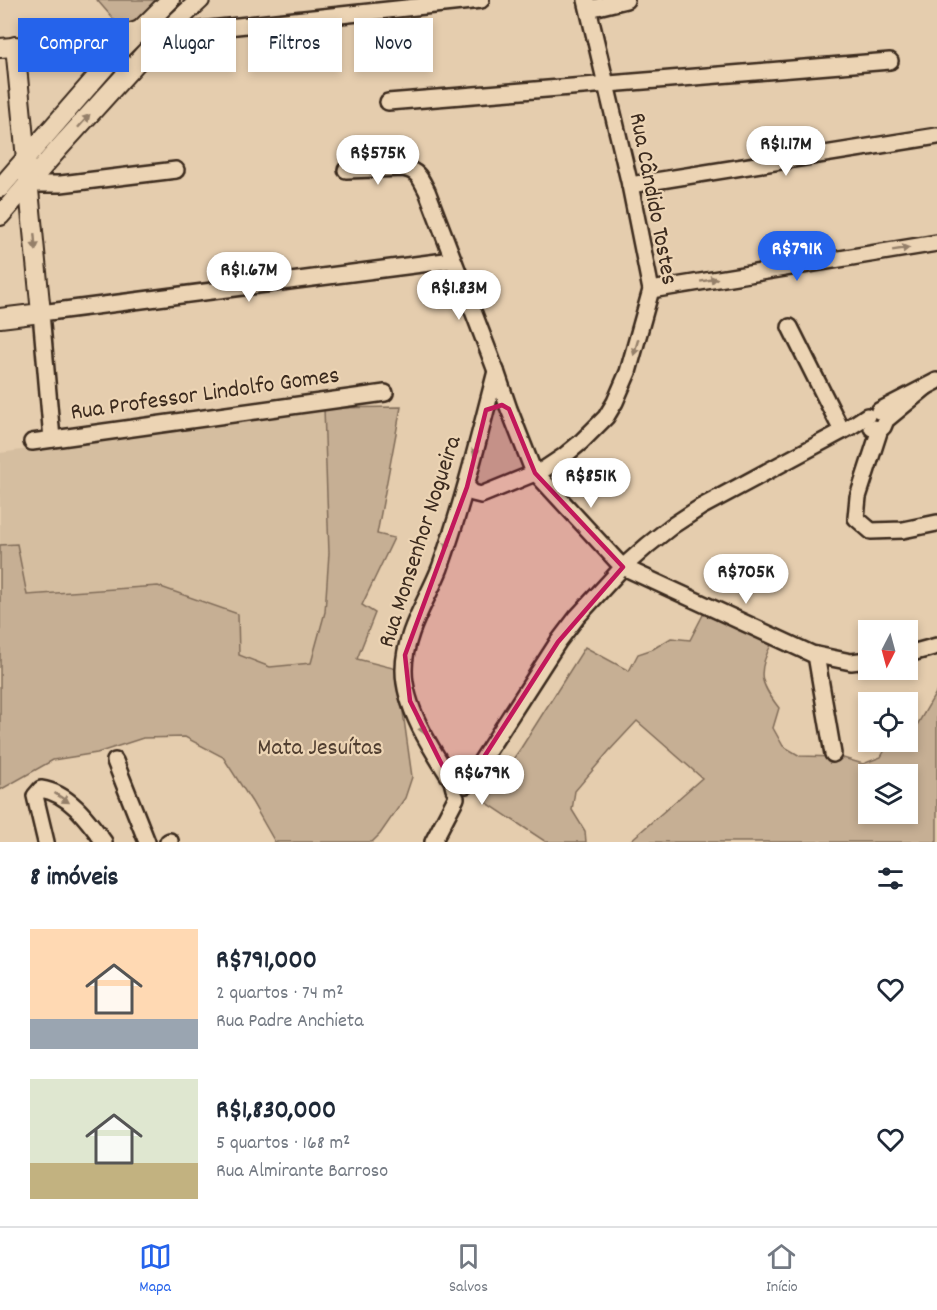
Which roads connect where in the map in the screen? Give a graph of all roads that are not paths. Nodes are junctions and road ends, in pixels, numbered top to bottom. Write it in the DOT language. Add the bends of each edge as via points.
graph roads {
  1 [pos="170,0"];
  2 [pos="200,0"];
  3 [pos="481,0"];
  4 [pos="626,0"];
  5 [pos="587,5"];
  6 [pos="180,18"];
  7 [pos="236,26"];
  8 [pos="129,33"];
  9 [pos="8,47"];
  10 [pos="141,58"];
  11 [pos="890,61"];
  12 [pos="92,72"];
  13 [pos="606,84"];
  14 [pos="388,102"];
  15 [pos="937,136"];
  16 [pos="27,157"];
  17 [pos="47,162"];
  18 [pos="176,170"];
  19 [pos="346,170"];
  20 [pos="29,184"];
  21 [pos="61,184"];
  22 [pos="630,185"];
  23 [pos="0,188"];
  24 [pos="0,216"];
  25 [pos="937,243"];
  26 [pos="453,260"];
  27 [pos="651,290"];
  28 [pos="41,313"];
  29 [pos="0,318"];
  30 [pos="790,327"];
  31 [pos="496,371"];
  32 [pos="932,384"];
  33 [pos="385,393"];
  34 [pos="509,409"];
  35 [pos="486,410"];
  36 [pos="876,420"];
  37 [pos="846,429"];
  38 [pos="52,439"];
  39 [pos="32,442"];
  40 [pos="534,472"];
  41 [pos="467,487"];
  42 [pos="937,523"];
  43 [pos="623,567"];
  44 [pos="937,646"];
  45 [pos="918,651"];
  46 [pos="816,655"];
  47 [pos="858,662"];
  48 [pos="833,754"];
  49 [pos="116,761"];
  50 [pos="459,790"];
  51 [pos="45,842"];
  52 [pos="104,842"];
  53 [pos="147,842"];
  54 [pos="433,842"];
  1 -- 8 [label="main road" via="141,29"];
  2 -- 6 [label="main road"];
  3 -- 7 [label="street"];
  4 -- 5 [label="street"];
  5 -- 13 [label="street, Rua Cândido Tostes"];
  9 -- 16 [label="main road"];
  17 -- 10 [label="main road, one-way"];
  11 -- 13 [label="street"];
  12 -- 16 [label="main road"];
  13 -- 14 [label="street"];
  13 -- 22 [label="street, Rua Cândido Tostes"];
  15 -- 22 [label="street"];
  16 -- 17 [label="main road"];
  16 -- 20 [label="main road"];
  16 -- 23 [label="main road"];
  17 -- 20 [label="main road"];
  17 -- 21 [label="street" via="51,178"];
  18 -- 21 [label="street"];
  19 -- 26 [label="street" via="404,168 418,175"];
  20 -- 21 [label="street"];
  20 -- 24 [label="main road"];
  20 -- 28 [label="main road, one-way"];
  22 -- 27 [label="street, Rua Cândido Tostes"];
  27 -- 25 [label="street, one-way"];
  26 -- 28 [label="street"];
  26 -- 31 [label="street"];
  27 -- 40 [label="street, Rua Cândido Tostes, one-way" via="628,372 606,417 564,456"];
  28 -- 29 [label="main road"];
  28 -- 38 [label="street"];
  30 -- 37 [label="street"];
  31 -- 34 [label="street"];
  31 -- 35 [label="street, Rua Monsenhor Nogueira"];
  32 -- 36 [label="street"];
  33 -- 38 [label="street, Rua Professor Lindolfo Gomes"];
  34 -- 35 [label="street" via="498,404"];
  34 -- 40 [label="street"];
  35 -- 41 [label="street, Rua Monsenhor Nogueira, one-way"];
  36 -- 37 [label="street"];
  36 -- 42 [label="street" via="856,518 871,531"];
  37 -- 43 [label="street" via="685,517"];
  38 -- 39 [label="street, Rua Professor Lindolfo Gomes"];
  40 -- 41 [label="street, Rua Cândido Tostes" via="481,495"];
  40 -- 43 [label="street"];
  41 -- 50 [label="street, Rua Monsenhor Nogueira, one-way" via="439,569 408,640 404,669 410,701 426,737"];
  43 -- 46 [label="street"];
  43 -- 50 [label="street" via="558,642"];
  44 -- 45 [label="street"];
  46 -- 47 [label="street"];
  46 -- 48 [label="street"];
  49 -- 53 [label="street"];
  50 -- 54 [label="street"];
  51 -- 52 [label="street, one-way" via="35,796 40,789 49,790 70,804"];
}
